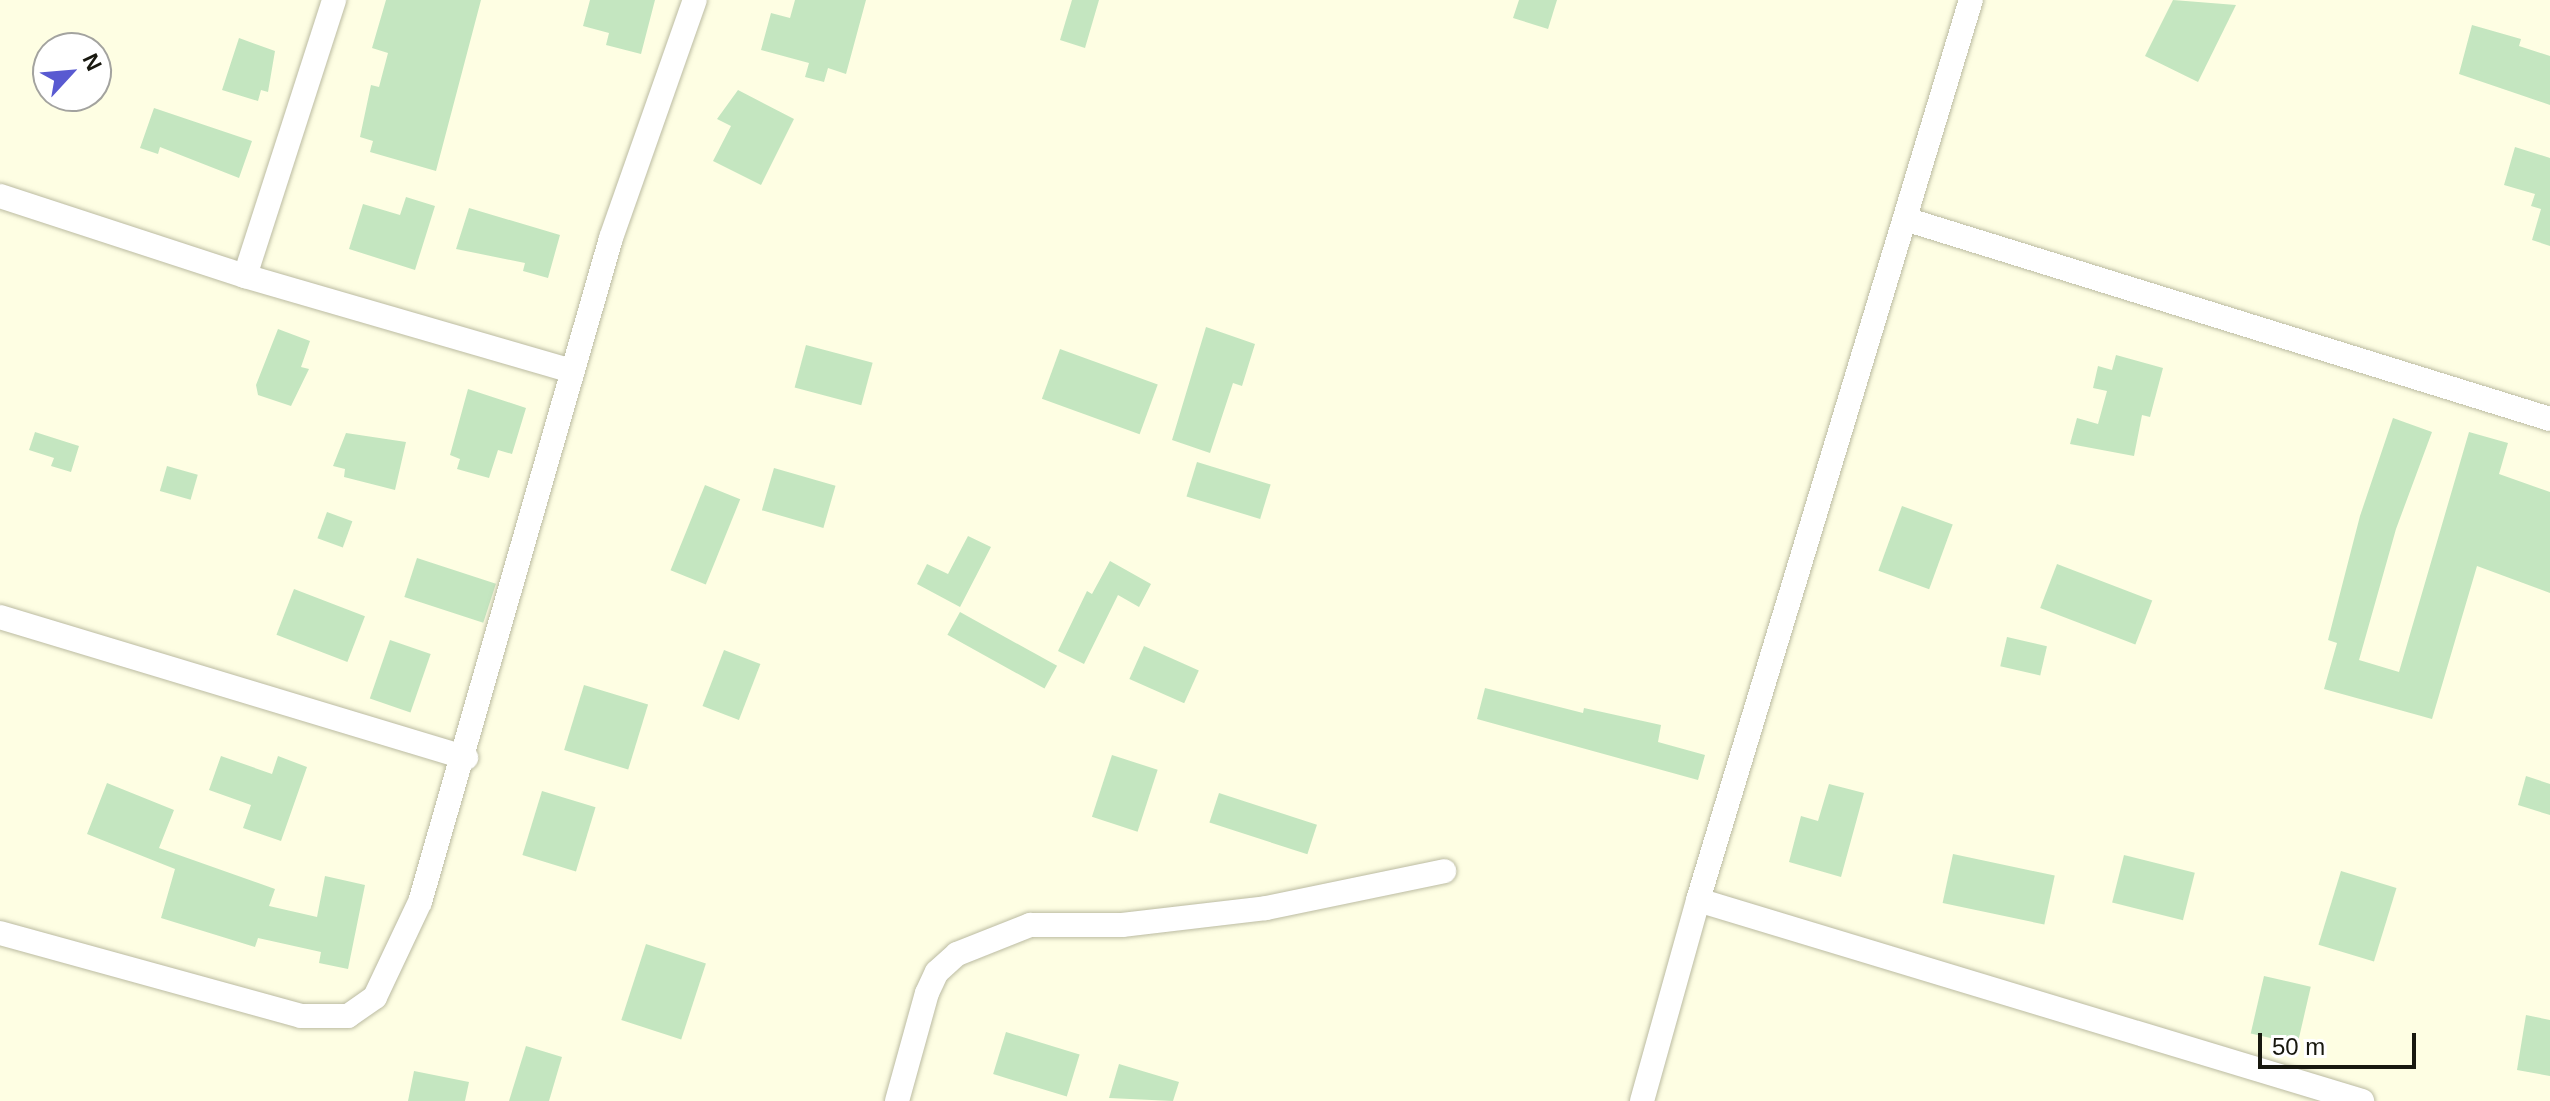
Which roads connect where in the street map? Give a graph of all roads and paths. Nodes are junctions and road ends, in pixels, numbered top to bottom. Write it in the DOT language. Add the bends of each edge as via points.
graph roads {
  1 [pos="334,0"];
  2 [pos="695,0"];
  3 [pos="1971,0"];
  4 [pos="0,196"];
  5 [pos="1905,219"];
  6 [pos="245,276"];
  7 [pos="573,371"];
  8 [pos="2550,419"];
  9 [pos="0,617"];
  10 [pos="466,758"];
  11 [pos="1444,871"];
  12 [pos="1698,900"];
  13 [pos="0,933"];
  14 [pos="897,1101"];
  15 [pos="1642,1101"];
  16 [pos="2362,1101"];
  1 -- 6 [label="street"];
  2 -- 7 [label="street" via="611,238"];
  3 -- 5 [label="street"];
  4 -- 6 [label="street"];
  5 -- 8 [label="street"];
  5 -- 12 [label="street"];
  6 -- 7 [label="street"];
  7 -- 10 [label="street"];
  9 -- 10 [label="street"];
  10 -- 13 [label="street" via="402,943 375,997 348,1016 301,1016"];
  11 -- 14 [label="street" via="1266,908 1122,925 1030,925 979,944 937,972"];
  12 -- 15 [label="street"];
  12 -- 16 [label="street"];
}
